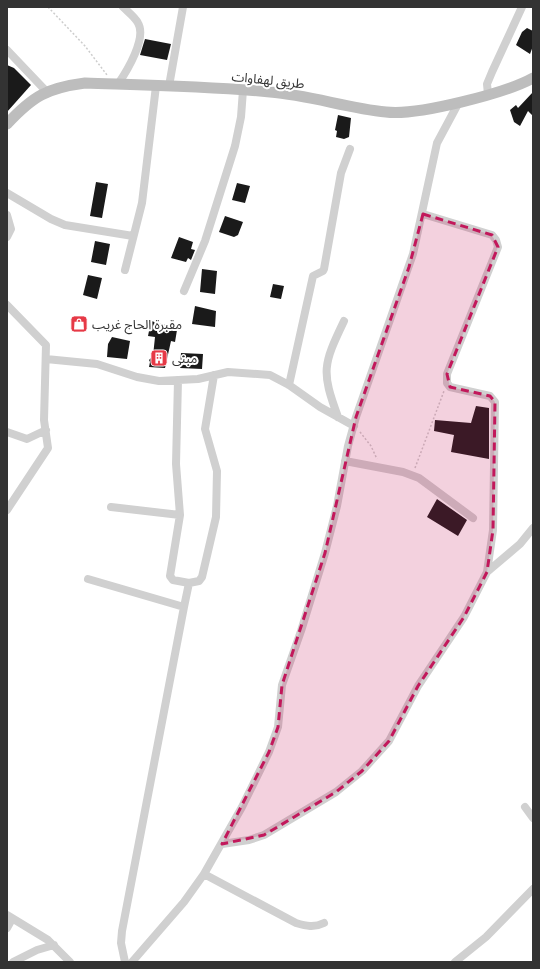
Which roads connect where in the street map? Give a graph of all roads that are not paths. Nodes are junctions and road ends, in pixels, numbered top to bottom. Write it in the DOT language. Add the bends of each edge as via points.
graph roads {
  1 [pos="122,7"];
  2 [pos="184,7"];
  3 [pos="522,7"];
  4 [pos="7,50"];
  5 [pos="533,78"];
  6 [pos="115,84"];
  7 [pos="156,86"];
  8 [pos="169,86"];
  9 [pos="243,90"];
  10 [pos="46,91"];
  11 [pos="488,94"];
  12 [pos="459,102"];
  13 [pos="7,124"];
  14 [pos="350,149"];
  15 [pos="7,193"];
  16 [pos="423,214"];
  17 [pos="7,215"];
  18 [pos="134,236"];
  19 [pos="7,237"];
  20 [pos="125,270"];
  21 [pos="184,291"];
  22 [pos="7,305"];
  23 [pos="344,321"];
  24 [pos="46,359"];
  25 [pos="214,375"];
  26 [pos="178,380"];
  27 [pos="290,385"];
  28 [pos="338,417"];
  29 [pos="354,426"];
  30 [pos="46,430"];
  31 [pos="7,432"];
  32 [pos="345,461"];
  33 [pos="111,507"];
  34 [pos="7,510"];
  35 [pos="180,515"];
  36 [pos="473,518"];
  37 [pos="533,528"];
  38 [pos="487,572"];
  39 [pos="88,579"];
  40 [pos="189,583"];
  41 [pos="184,607"];
  42 [pos="525,807"];
  43 [pos="533,818"];
  44 [pos="222,844"];
  45 [pos="204,874"];
  46 [pos="533,889"];
  47 [pos="9,917"];
  48 [pos="324,923"];
  49 [pos="7,928"];
  50 [pos="54,945"];
  51 [pos="13,962"];
  52 [pos="70,962"];
  53 [pos="125,962"];
  54 [pos="132,962"];
  55 [pos="454,962"];
  1 -- 6 [label="street" via="136,20 140,29 131,64"];
  2 -- 8 [label="street"];
  3 -- 11 [label="street" via="487,84"];
  4 -- 10 [label="street"];
  5 -- 11 [label="street, طريق لهفاوات" via="521,85"];
  6 -- 7 [label="street, طريق لهفاوات"];
  6 -- 10 [label="street, طريق لهفاوات" via="79,84"];
  7 -- 8 [label="street, طريق لهفاوات"];
  7 -- 18 [label="street" via="146,177"];
  8 -- 9 [label="street, طريق لهفاوات"];
  9 -- 12 [label="street, طريق لهفاوات" via="281,93 388,113 409,112"];
  9 -- 21 [label="street" via="235,146 205,241"];
  10 -- 13 [label="street, طريق لهفاوات" via="19,110"];
  11 -- 12 [label="street, طريق لهفاوات"];
  12 -- 16 [label="street" via="437,143"];
  14 -- 27 [label="street" via="341,173 324,269 313,276 310,284 306,315"];
  15 -- 18 [label="street" via="65,225"];
  16 -- 29 [label="street" via="409,267"];
  16 -- 38 [label="street" via="492,235 498,247 447,374 447,383 450,387 490,396 495,402 494,530"];
  17 -- 19 [label="street" via="12,229"];
  18 -- 20 [label="street"];
  22 -- 24 [label="street" via="43,341"];
  23 -- 28 [label="street" via="333,345 326,370 327,388"];
  24 -- 26 [label="street" via="97,364 148,380"];
  24 -- 30 [label="street"];
  25 -- 26 [label="street"];
  25 -- 27 [label="street" via="254,372 270,375"];
  25 -- 40 [label="street" via="205,429 217,471 216,516 202,577 199,581"];
  26 -- 35 [label="street" via="176,464"];
  27 -- 28 [label="street"];
  28 -- 29 [label="street"];
  29 -- 32 [label="street"];
  30 -- 31 [label="street" via="27,439"];
  30 -- 34 [label="street" via="49,443 45,454"];
  32 -- 36 [label="street" via="390,469 412,476 432,487"];
  32 -- 44 [label="street" via="325,553 282,685 278,727 269,752"];
  33 -- 35 [label="street"];
  35 -- 40 [label="street" via="170,576 173,580"];
  37 -- 38 [label="street" via="520,544"];
  38 -- 44 [label="street" via="464,617 418,686 389,741 362,771 336,792 264,835"];
  39 -- 41 [label="street"];
  40 -- 41 [label="street"];
  41 -- 53 [label="street" via="122,931 121,943"];
  42 -- 43 [label="street"];
  44 -- 45 [label="street"];
  45 -- 48 [label="street" via="296,922 317,927"];
  45 -- 54 [label="street" via="184,902"];
  46 -- 55 [label="street" via="486,937"];
  47 -- 49 [label="street"];
  47 -- 50 [label="street"];
  50 -- 51 [label="street"];
  50 -- 52 [label="street"];
}
